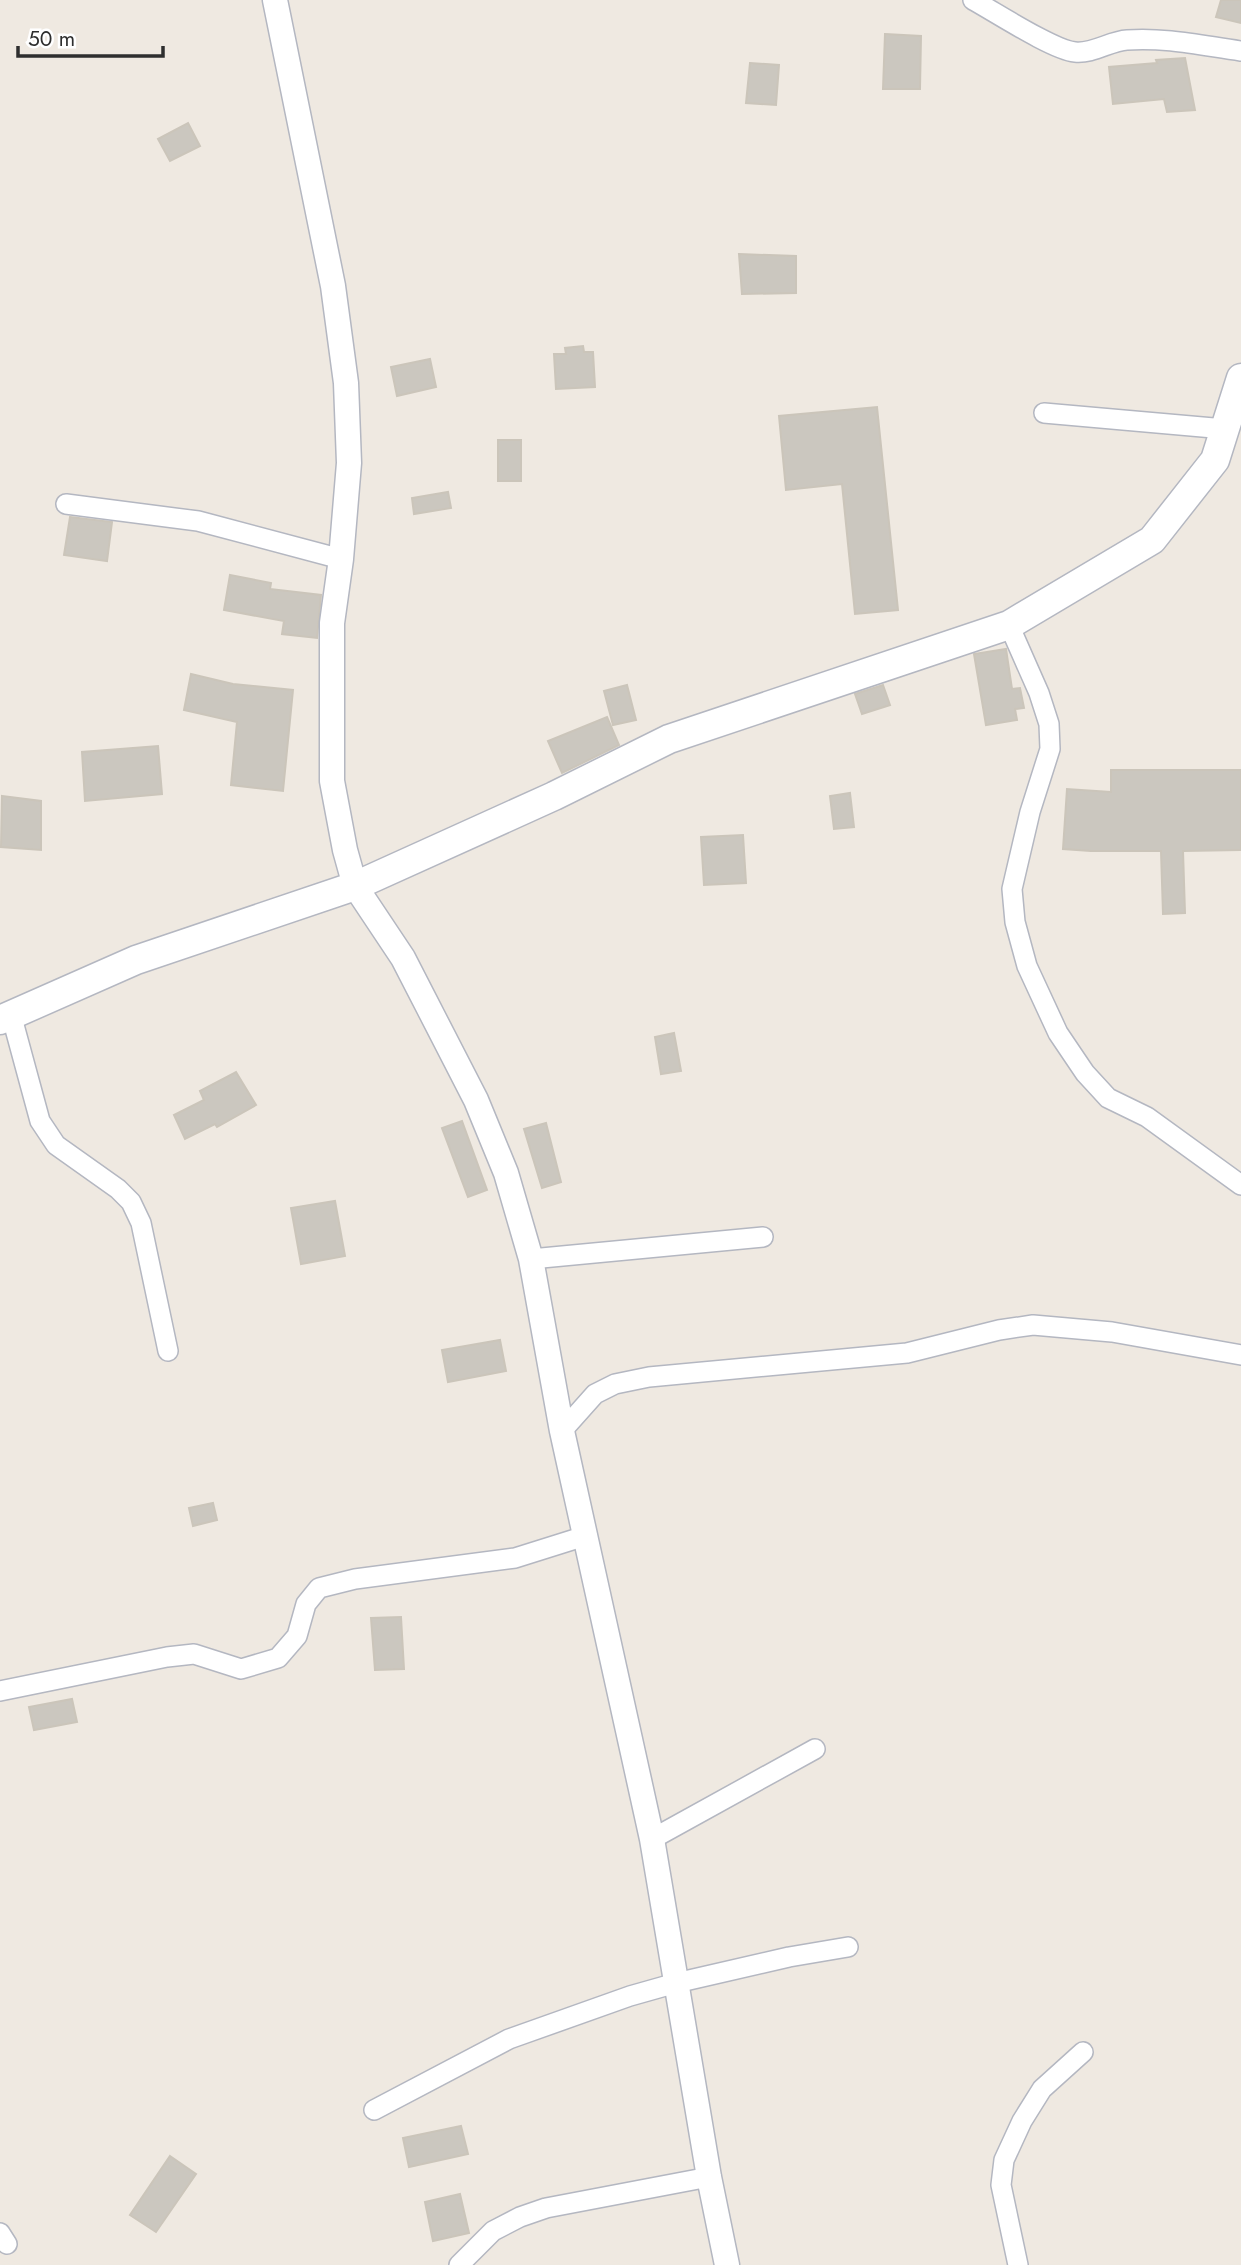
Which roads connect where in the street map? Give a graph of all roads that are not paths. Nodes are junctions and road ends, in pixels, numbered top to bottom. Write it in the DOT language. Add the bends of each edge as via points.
graph roads {
  1 [pos="275,0"];
  2 [pos="973,0"];
  3 [pos="1241,51"];
  4 [pos="1241,377"];
  5 [pos="1044,413"];
  6 [pos="1225,429"];
  7 [pos="66,504"];
  8 [pos="341,559"];
  9 [pos="1009,625"];
  10 [pos="355,886"];
  11 [pos="6,1017"];
  12 [pos="1241,1185"];
  13 [pos="763,1237"];
  14 [pos="531,1259"];
  15 [pos="168,1351"];
  16 [pos="1241,1355"];
  17 [pos="562,1431"];
  18 [pos="585,1535"];
  19 [pos="0,1691"];
  20 [pos="815,1749"];
  21 [pos="652,1839"];
  22 [pos="848,1947"];
  23 [pos="676,1983"];
  24 [pos="1083,2053"];
  25 [pos="374,2110"];
  26 [pos="709,2177"];
  27 [pos="459,2265"];
  28 [pos="727,2265"];
  29 [pos="1018,2265"];
  1 -- 8 [label="street" via="328,260 346,383 349,463"];
  2 -- 3 [label="street" via="1054,46 1075,52 1124,40"];
  4 -- 6 [label="main road"];
  5 -- 6 [label="street"];
  6 -- 9 [label="main road" via="1215,460 1152,540"];
  7 -- 8 [label="street" via="198,521"];
  8 -- 10 [label="street" via="332,624 332,781"];
  9 -- 10 [label="main road" via="669,739"];
  9 -- 12 [label="street" via="1049,724 1050,748 1012,889 1027,966 1058,1033 1108,1098 1147,1117"];
  10 -- 11 [label="main road" via="136,960"];
  10 -- 14 [label="street" via="403,958 476,1100 506,1173"];
  11 -- 15 [label="street" via="40,1121 56,1145 131,1202 141,1223"];
  13 -- 14 [label="street"];
  14 -- 17 [label="street"];
  16 -- 17 [label="street" via="1112,1332 1032,1325 907,1353 615,1384 595,1394"];
  17 -- 18 [label="street"];
  18 -- 19 [label="street" via="515,1558 319,1588 306,1604 298,1636 278,1658 241,1669 194,1654"];
  18 -- 21 [label="street"];
  20 -- 21 [label="street"];
  21 -- 23 [label="street"];
  22 -- 23 [label="street"];
  23 -- 25 [label="street" via="509,2039"];
  23 -- 26 [label="street"];
  24 -- 29 [label="street" via="1042,2089 1004,2160 1001,2185"];
  26 -- 27 [label="street" via="520,2217 493,2231"];
  26 -- 28 [label="street"];
}
